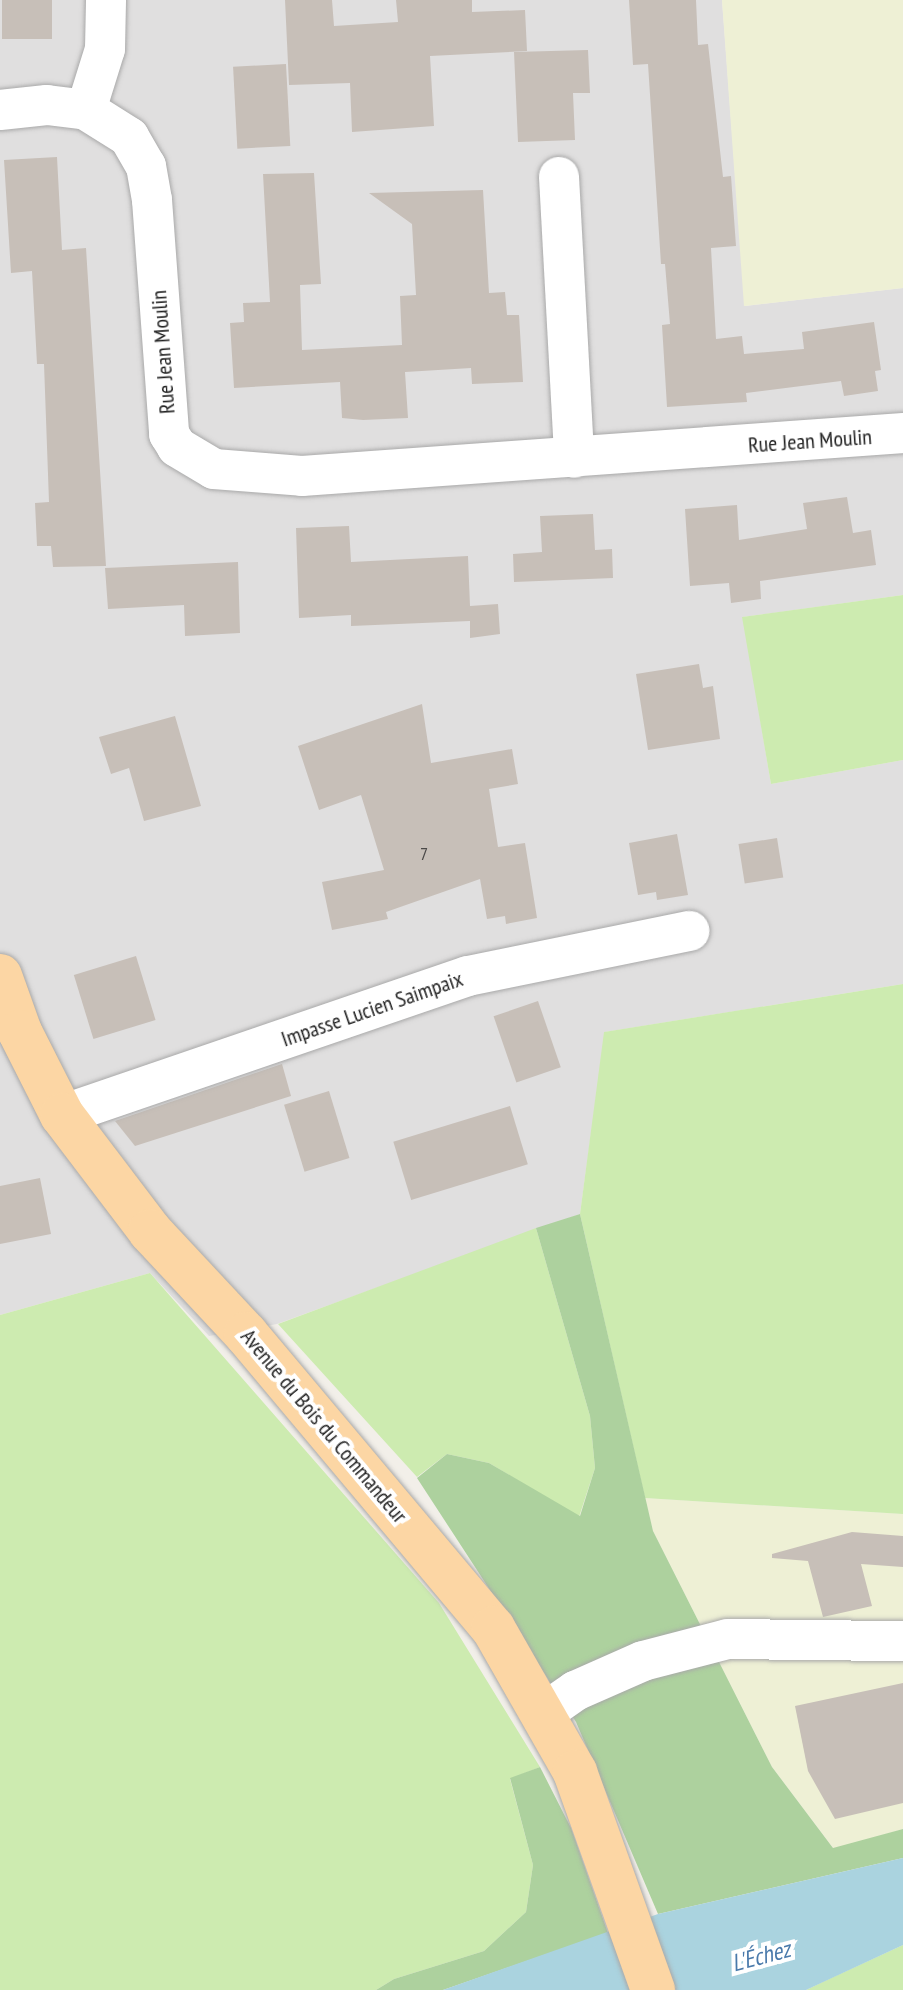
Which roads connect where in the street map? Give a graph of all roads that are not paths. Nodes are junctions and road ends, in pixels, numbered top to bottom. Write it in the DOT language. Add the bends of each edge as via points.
graph roads {
  1 [pos="106,0"];
  2 [pos="0,110"];
  3 [pos="86,110"];
  4 [pos="559,177"];
  5 [pos="903,433"];
  6 [pos="574,458"];
  7 [pos="689,931"];
  8 [pos="0,976"];
  9 [pos="62,1115"];
  10 [pos="903,1641"];
  11 [pos="545,1712"];
  12 [pos="653,1990"];
  1 -- 3 [label="street" via="105,49"];
  2 -- 3 [label="street, Rue Jean Moulin" via="47,105"];
  3 -- 6 [label="street, Rue Jean Moulin" via="129,137 146,166 169,434 193,459 214,469 302,476"];
  4 -- 6 [label="street"];
  5 -- 6 [label="street, Rue Jean Moulin"];
  7 -- 9 [label="street, Impasse Lucien Saimpaix" via="468,976"];
  8 -- 9 [label="main road, Avenue du Bois du Commandeur" via="20,1032"];
  9 -- 11 [label="main road, Avenue du Bois du Commandeur" via="150,1231 246,1334 493,1628"];
  10 -- 11 [label="street" via="728,1639 643,1661 575,1691"];
  11 -- 12 [label="main road, Avenue du Bois du Commandeur" via="575,1772"];
}
